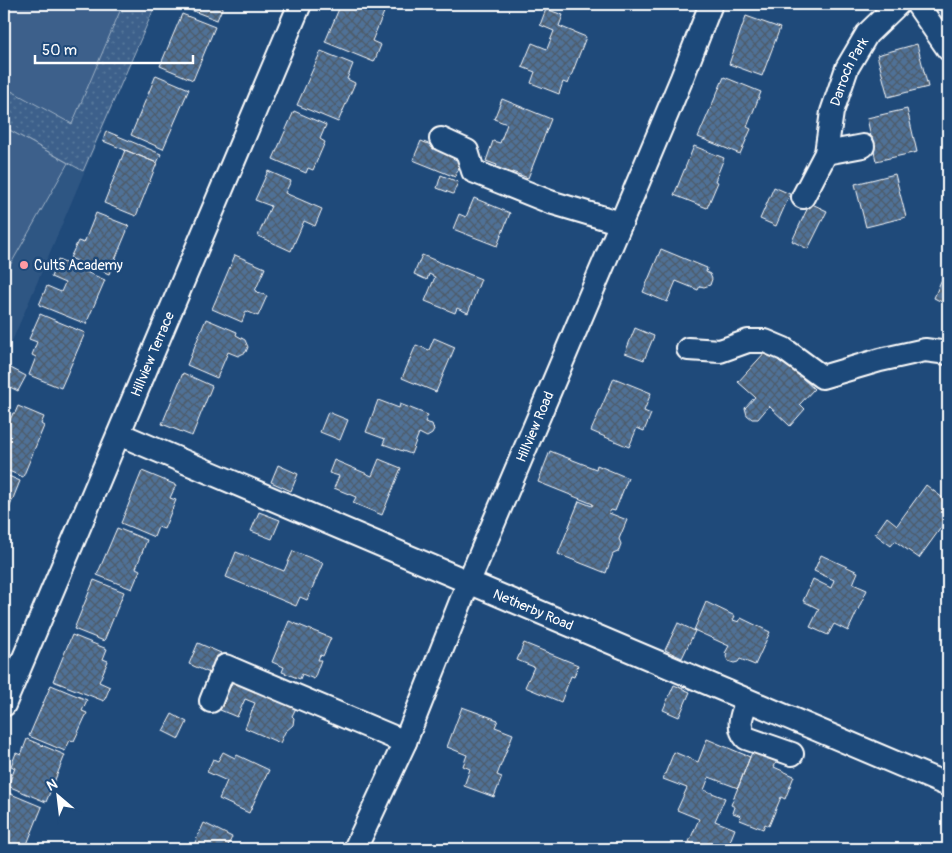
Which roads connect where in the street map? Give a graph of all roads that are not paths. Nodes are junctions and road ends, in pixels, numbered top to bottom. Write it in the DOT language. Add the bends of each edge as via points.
graph roads {
  1 [pos="300,4"];
  2 [pos="711,4"];
  3 [pos="898,4"];
  4 [pos="917,4"];
  5 [pos="948,49"];
  6 [pos="441,139"];
  7 [pos="863,146"];
  8 [pos="826,153"];
  9 [pos="803,197"];
  10 [pos="621,223"];
  11 [pos="688,349"];
  12 [pos="948,353"];
  13 [pos="119,434"];
  14 [pos="468,581"];
  15 [pos="211,701"];
  16 [pos="747,701"];
  17 [pos="4,705"];
  18 [pos="405,742"];
  19 [pos="792,754"];
  20 [pos="948,785"];
  21 [pos="355,849"];
  1 -- 13 [label="street, Hillview Terrace"];
  2 -- 10 [label="street, Hillview Road"];
  3 -- 8 [label="street, Darroch Park" via="867,34 847,68 832,112"];
  4 -- 5 [label="street"];
  6 -- 10 [label="street" via="467,151 473,171 550,202"];
  7 -- 8 [label="street"];
  8 -- 9 [label="street, Darroch Park"];
  10 -- 14 [label="street, Hillview Road"];
  11 -- 12 [label="street" via="720,351 748,341 765,341 784,349 822,377 925,350"];
  13 -- 14 [label="street, Netherby Road"];
  13 -- 17 [label="street, Hillview Terrace"];
  14 -- 16 [label="street, Netherby Road"];
  14 -- 18 [label="street, Hillview Road"];
  15 -- 18 [label="street" via="225,666"];
  16 -- 19 [label="street" via="741,716 741,732 746,738"];
  16 -- 20 [label="street, Netherby Road"];
  18 -- 21 [label="street, Hillview Road"];
}
